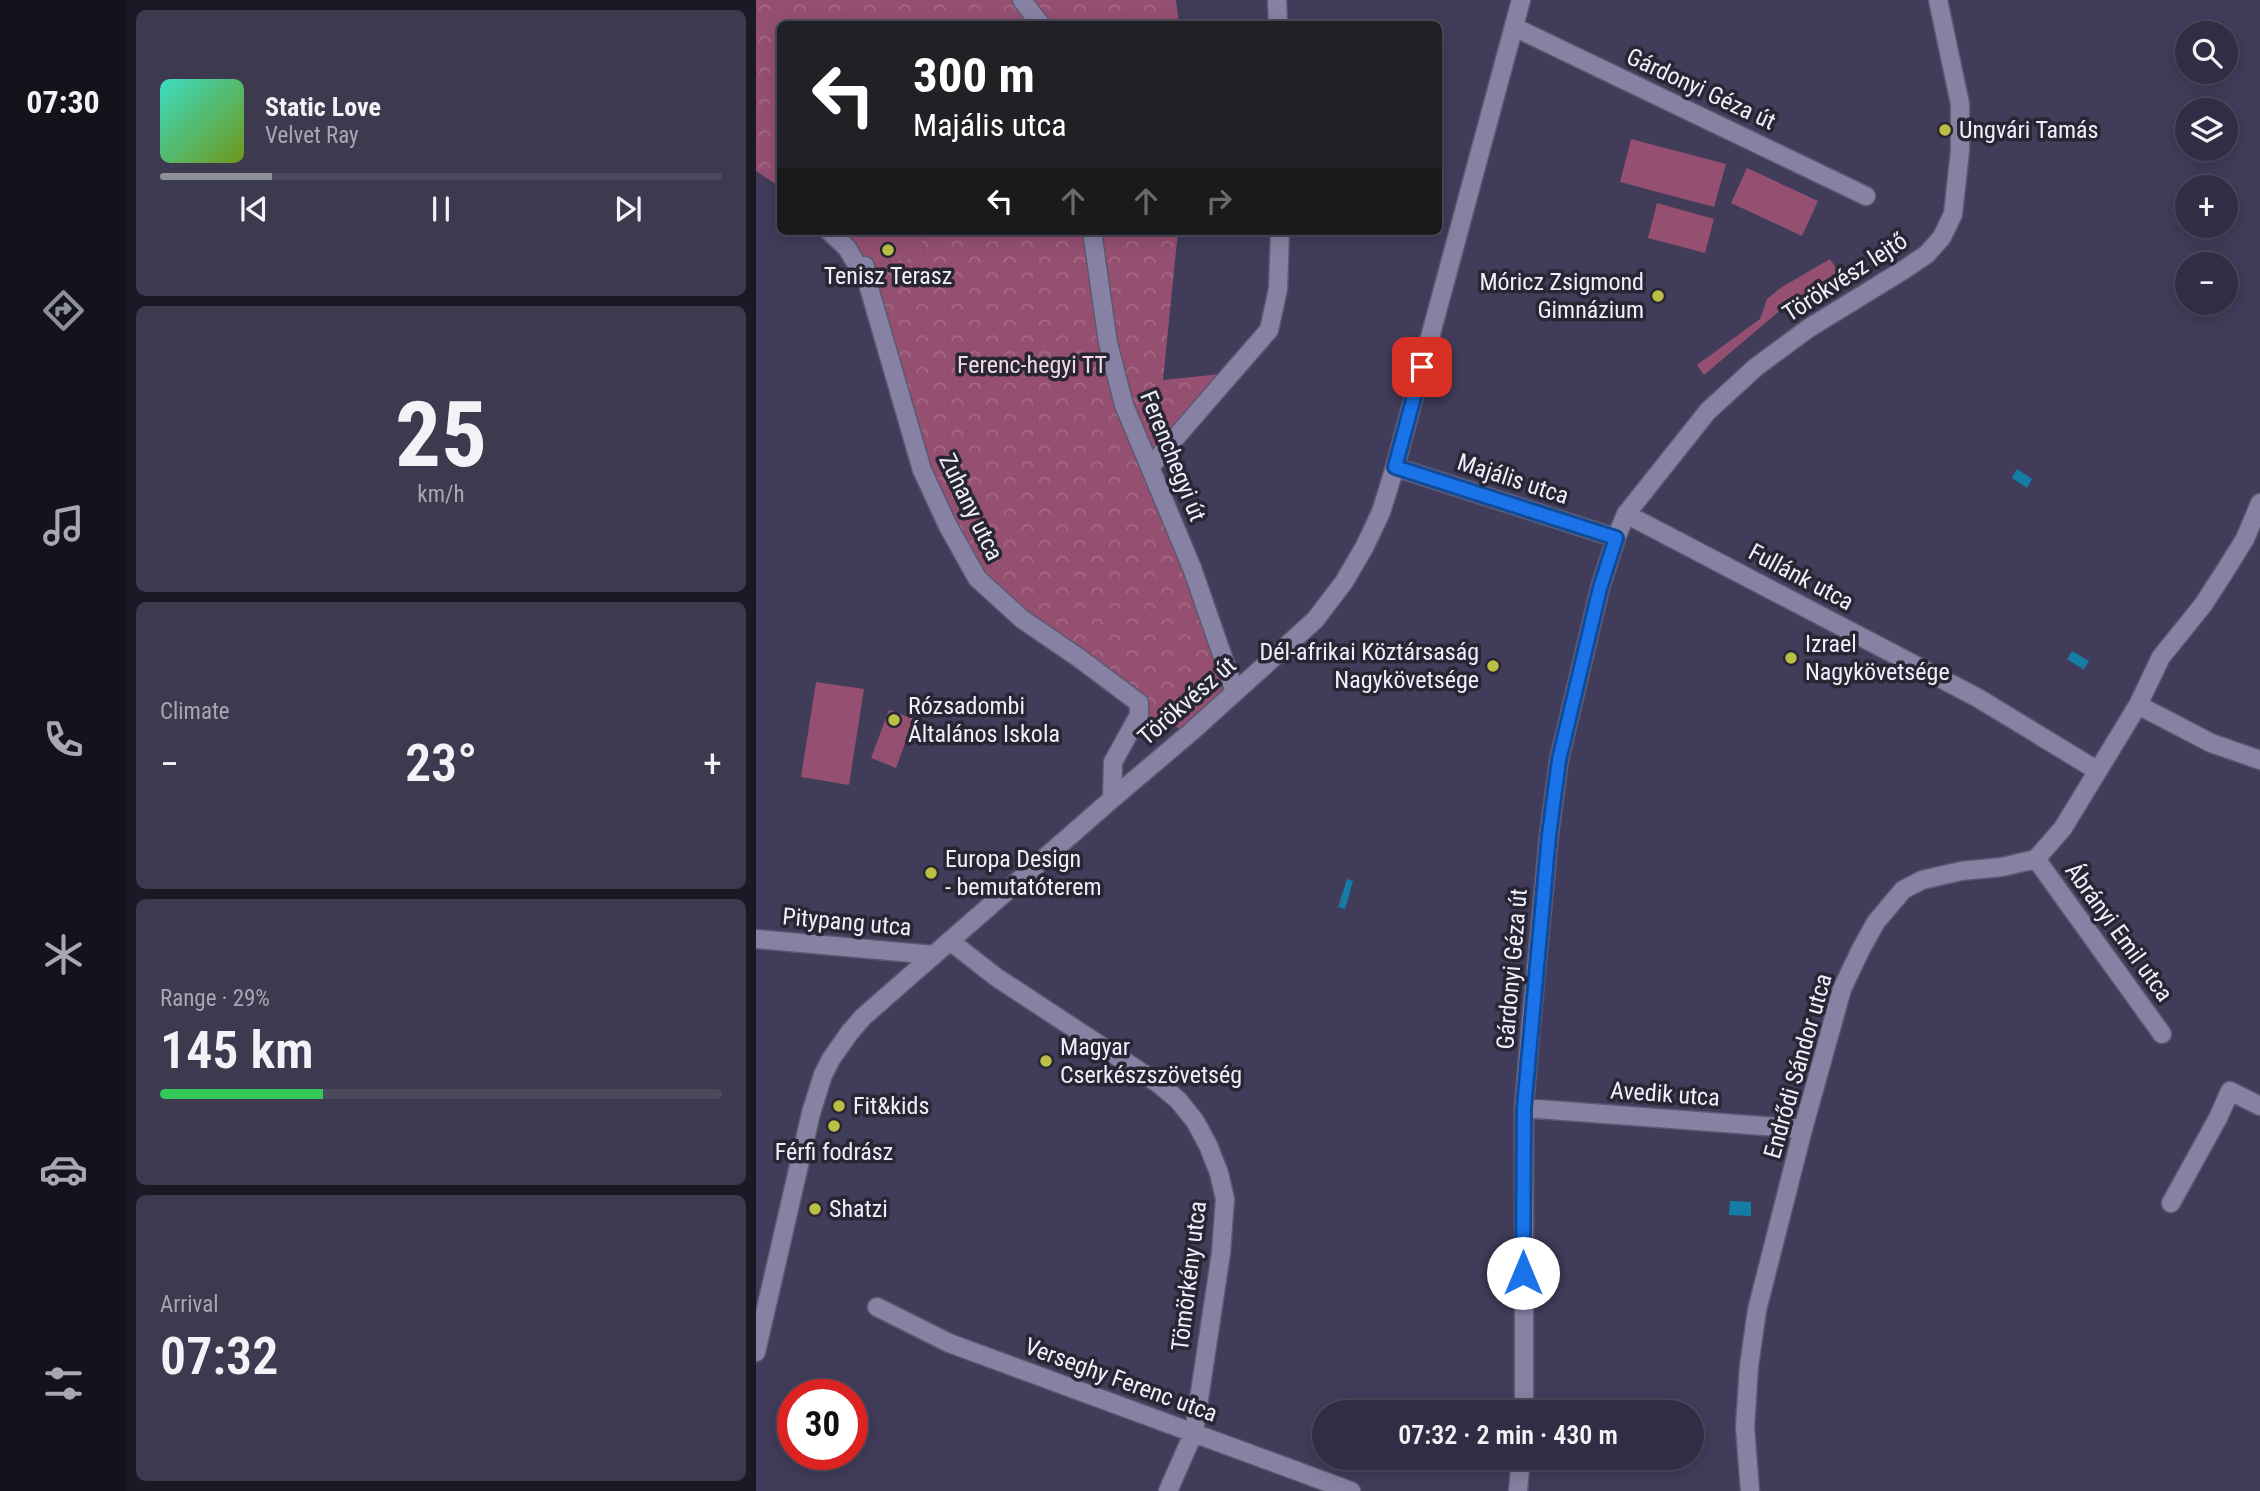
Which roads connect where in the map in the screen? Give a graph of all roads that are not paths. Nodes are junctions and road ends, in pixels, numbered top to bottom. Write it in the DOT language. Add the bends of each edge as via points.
graph roads {
  1 [pos="1022,0"];
  2 [pos="1277,0"];
  3 [pos="1521,0"];
  4 [pos="1938,0"];
  5 [pos="1038,21"];
  6 [pos="1278,21"];
  7 [pos="1514,27"];
  8 [pos="1866,196"];
  9 [pos="833,235"];
  10 [pos="1093,235"];
  11 [pos="1280,235"];
  12 [pos="865,266"];
  13 [pos="868,284"];
  14 [pos="1150,467"];
  15 [pos="1395,467"];
  16 [pos="2260,503"];
  17 [pos="1626,513"];
  18 [pos="1616,538"];
  19 [pos="1235,692"];
  20 [pos="2138,705"];
  21 [pos="2260,760"];
  22 [pos="2098,771"];
  23 [pos="1112,799"];
  24 [pos="2036,859"];
  25 [pos="756,939"];
  26 [pos="950,941"];
  27 [pos="934,955"];
  28 [pos="2162,1034"];
  29 [pos="2260,1105"];
  30 [pos="1524,1108"];
  31 [pos="1803,1129"];
  32 [pos="2171,1203"];
  33 [pos="877,1307"];
  34 [pos="756,1352"];
  35 [pos="1524,1400"];
  36 [pos="1194,1432"];
  37 [pos="1520,1470"];
  38 [pos="1168,1491"];
  39 [pos="1351,1491"];
  40 [pos="1518,1491"];
  41 [pos="1750,1491"];
  1 -- 5 [label="street"];
  2 -- 6 [label="street"];
  3 -- 7 [label="street, Törökvész út"];
  4 -- 17 [label="street, Törökvész lejtő" via="1960,104 1953,214 1942,237 1916,262 1756,367 1708,411"];
  7 -- 8 [label="street, Gárdonyi Géza út"];
  7 -- 15 [label="street, Törökvész út"];
  9 -- 13 [label="street, Zuhany utca" via="848,248"];
  10 -- 14 [label="street, Ferenchegyi út" via="1108,342 1124,405"];
  11 -- 14 [label="street" via="1278,289 1269,330"];
  12 -- 13 [label="street, Zuhany utca"];
  13 -- 23 [label="street, Zuhany utca" via="922,470 977,578 1022,619 1139,703 1139,715 1113,762"];
  14 -- 19 [label="street, Ferenchegyi út" via="1192,568"];
  15 -- 18 [label="street, Majális utca"];
  15 -- 19 [label="street, Törökvész út" via="1381,512 1344,582 1315,620"];
  16 -- 20 [label="street" via="2245,539 2203,605 2161,657"];
  17 -- 18 [label="street, Törökvész lejtő"];
  17 -- 22 [label="street, Fullánk utca" via="1978,698"];
  18 -- 30 [label="street, Gárdonyi Géza út" via="1559,760"];
  19 -- 23 [label="street, Törökvész út"];
  20 -- 21 [label="street" via="2211,743"];
  20 -- 22 [label="street"];
  22 -- 24 [label="street" via="2063,828"];
  23 -- 26 [label="street, Törökvész út"];
  24 -- 28 [label="street, Ábrányi Emil utca"];
  24 -- 31 [label="street, Endrődi Sándor utca" via="1922,880 1892,900 1842,989"];
  25 -- 27 [label="street, Pitypang utca"];
  26 -- 27 [label="street, Törökvész út"];
  26 -- 36 [label="street, Tömörkény utca" via="996,977 1158,1084 1178,1100 1208,1144 1225,1199"];
  27 -- 34 [label="street, Törökvész út" via="850,1032 823,1075"];
  29 -- 32 [label="street" via="2230,1091"];
  30 -- 31 [label="street, Avedik utca"];
  30 -- 35 [label="street, Gárdonyi Géza út"];
  31 -- 41 [label="street, Endrődi Sándor utca" via="1757,1310 1745,1427"];
  33 -- 36 [label="street, Verseghy Ferenc utca" via="950,1343"];
  36 -- 38 [label="street, Tömörkény utca"];
  36 -- 39 [label="street, Verseghy Ferenc utca"];
  37 -- 40 [label="street"];
}
